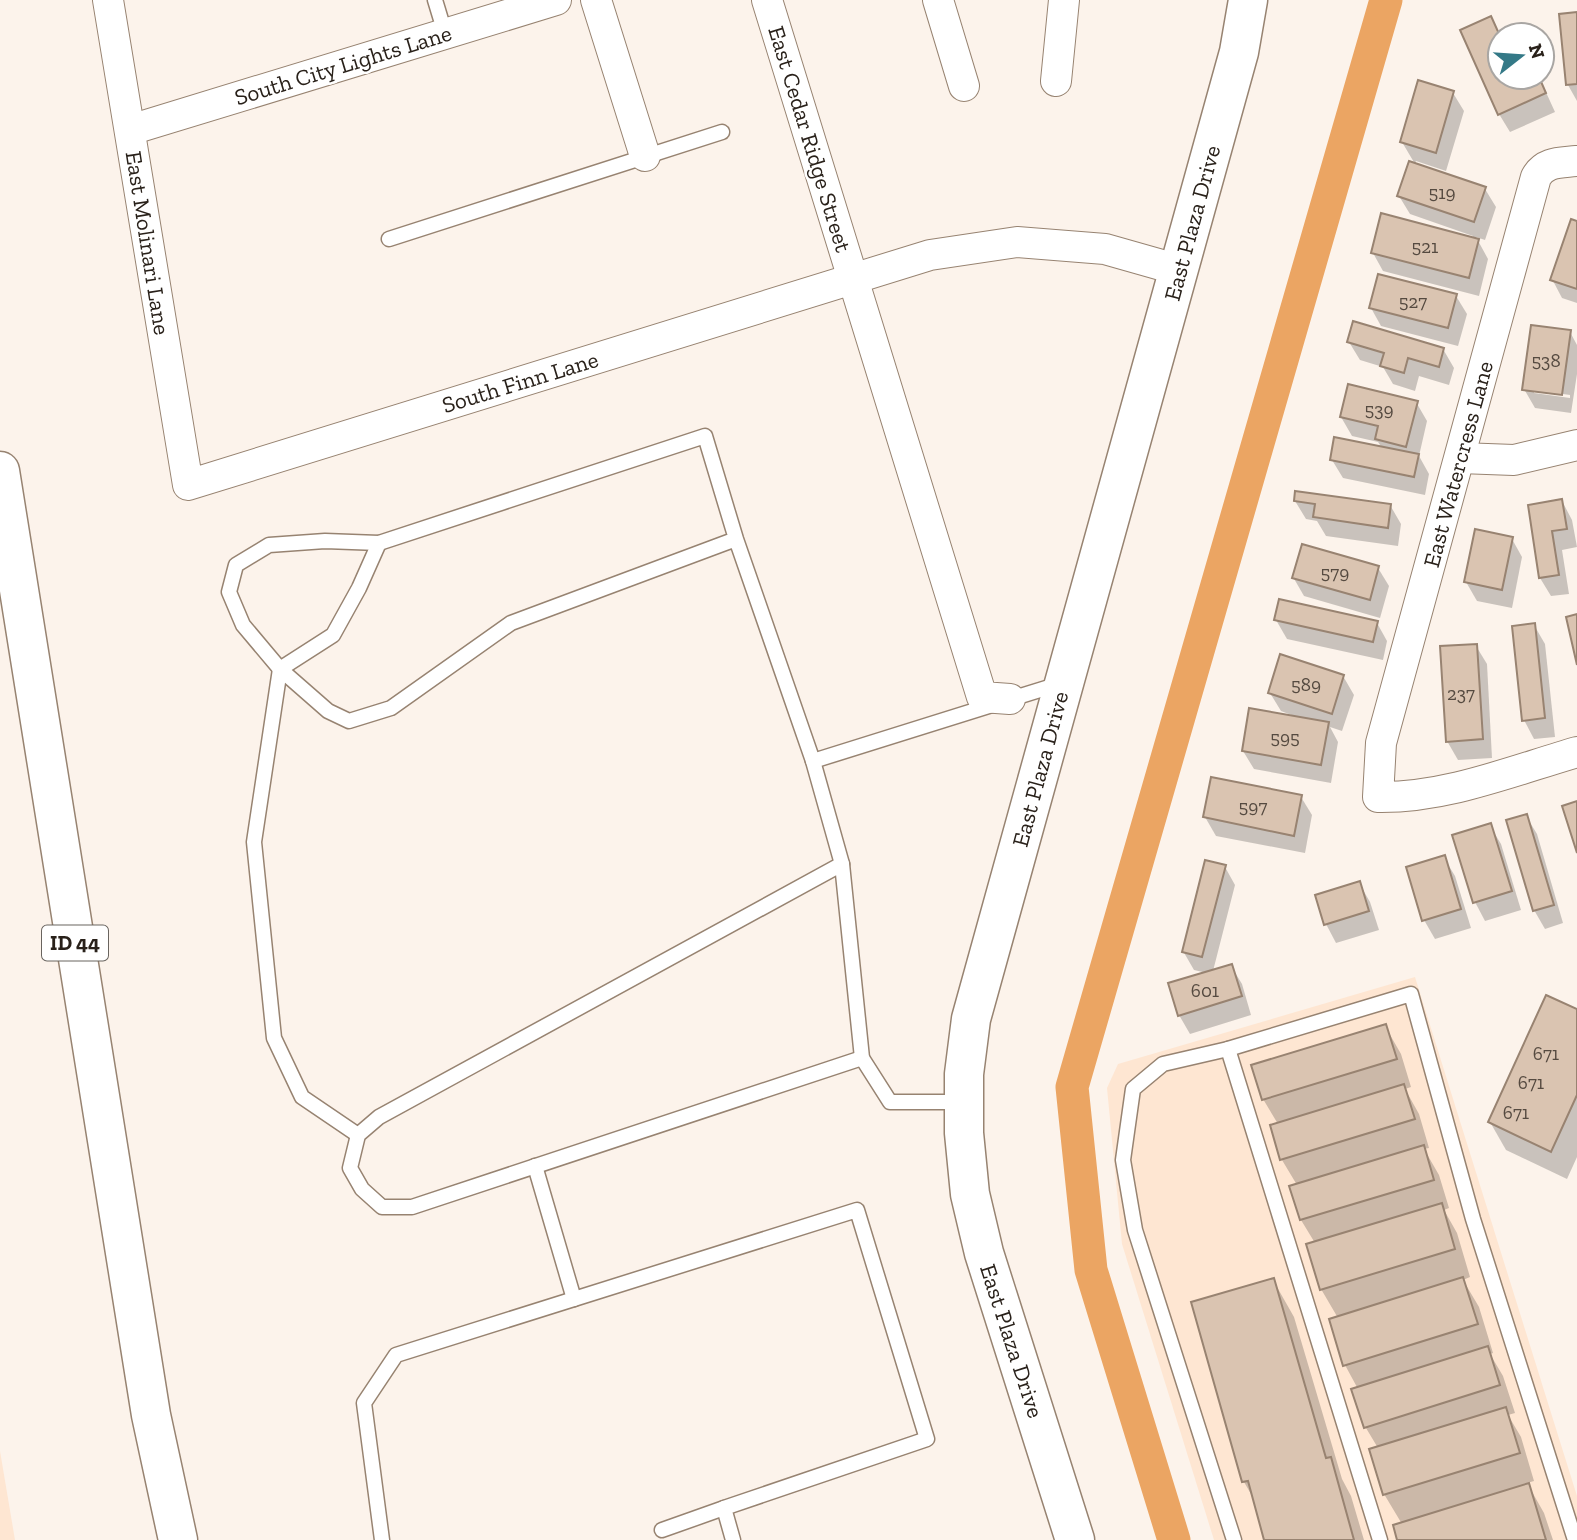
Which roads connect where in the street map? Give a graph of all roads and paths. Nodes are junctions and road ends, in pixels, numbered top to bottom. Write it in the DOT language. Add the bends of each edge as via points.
graph roads {
  1 [pos="108,0"];
  2 [pos="435,0"];
  3 [pos="555,0"];
  4 [pos="596,0"];
  5 [pos="767,0"];
  6 [pos="938,0"];
  7 [pos="1065,0"];
  8 [pos="1248,0"];
  9 [pos="445,33"];
  10 [pos="1056,81"];
  11 [pos="964,86"];
  12 [pos="130,130"];
  13 [pos="722,132"];
  14 [pos="645,156"];
  15 [pos="1577,161"];
  16 [pos="389,239"];
  17 [pos="1179,270"];
  18 [pos="853,279"];
  19 [pos="1577,445"];
  20 [pos="1460,458"];
  21 [pos="0,471"];
  22 [pos="188,485"];
  23 [pos="736,539"];
  24 [pos="379,543"];
  25 [pos="280,669"];
  26 [pos="1064,682"];
  27 [pos="1010,699"];
  28 [pos="1577,752"];
  29 [pos="813,761"];
  30 [pos="842,864"];
  31 [pos="1228,1049"];
  32 [pos="862,1058"];
  33 [pos="964,1102"];
  34 [pos="358,1135"];
  35 [pos="535,1167"];
  36 [pos="574,1299"];
  37 [pos="151,1415"];
  38 [pos="724,1508"];
  39 [pos="662,1530"];
  40 [pos="160,1540"];
  41 [pos="178,1540"];
  42 [pos="382,1540"];
  43 [pos="733,1540"];
  44 [pos="1075,1540"];
  45 [pos="1234,1540"];
  46 [pos="1380,1540"];
  47 [pos="1575,1540"];
  1 -- 12 [label="street, East Molinari Lane"];
  2 -- 9 [label="lane"];
  3 -- 9 [label="street, South City Lights Lane"];
  4 -- 14 [label="street"];
  5 -- 18 [label="street, East Cedar Ridge Street"];
  6 -- 11 [label="street"];
  7 -- 10 [label="street"];
  8 -- 17 [label="main road, East Plaza Drive" via="1239,52"];
  9 -- 12 [label="street, South City Lights Lane"];
  12 -- 22 [label="street, East Molinari Lane"];
  13 -- 14 [label="lane"];
  14 -- 16 [label="lane"];
  15 -- 20 [label="street, East Watercress Lane" via="1548,164 1536,177"];
  17 -- 18 [label="street, South Finn Lane" via="1105,248 1017,242 930,255"];
  17 -- 26 [label="main road, East Plaza Drive"];
  18 -- 22 [label="street, South Finn Lane"];
  18 -- 27 [label="street, East Cedar Ridge Street" via="982,697"];
  19 -- 20 [label="street" via="1514,460"];
  20 -- 28 [label="street, East Watercress Lane" via="1381,743 1378,797 1435,793"];
  21 -- 37 [label="main road, ID 44"];
  23 -- 24 [label="lane" via="705,436"];
  23 -- 25 [label="lane" via="511,623 391,708 349,721 328,711"];
  23 -- 29 [label="lane"];
  24 -- 25 [label="lane" via="333,635"];
  24 -- 25 [label="lane" via="269,545 236,565 229,592 243,625"];
  25 -- 34 [label="lane" via="254,842 274,1038 302,1097"];
  26 -- 27 [label="lane"];
  26 -- 33 [label="main road, East Plaza Drive" via="971,1019"];
  27 -- 29 [label="lane"];
  29 -- 30 [label="lane"];
  30 -- 32 [label="lane"];
  30 -- 34 [label="lane" via="379,1116"];
  31 -- 45 [label="lane" via="1163,1064 1133,1088 1124,1160 1135,1230"];
  31 -- 46 [label="lane"];
  31 -- 47 [label="lane" via="1411,994 1473,1219"];
  32 -- 33 [label="lane" via="890,1102"];
  32 -- 35 [label="lane"];
  33 -- 44 [label="main road, East Plaza Drive" via="970,1194 984,1253"];
  34 -- 35 [label="lane" via="349,1168 362,1189 382,1207 412,1207"];
  35 -- 36 [label="lane"];
  36 -- 38 [label="lane" via="857,1210 927,1439"];
  36 -- 42 [label="lane" via="396,1355 364,1403"];
  37 -- 40 [label="main road, ID 44"];
  37 -- 41 [label="main road, ID 44"];
  38 -- 39 [label="lane"];
  38 -- 43 [label="lane"];
}
